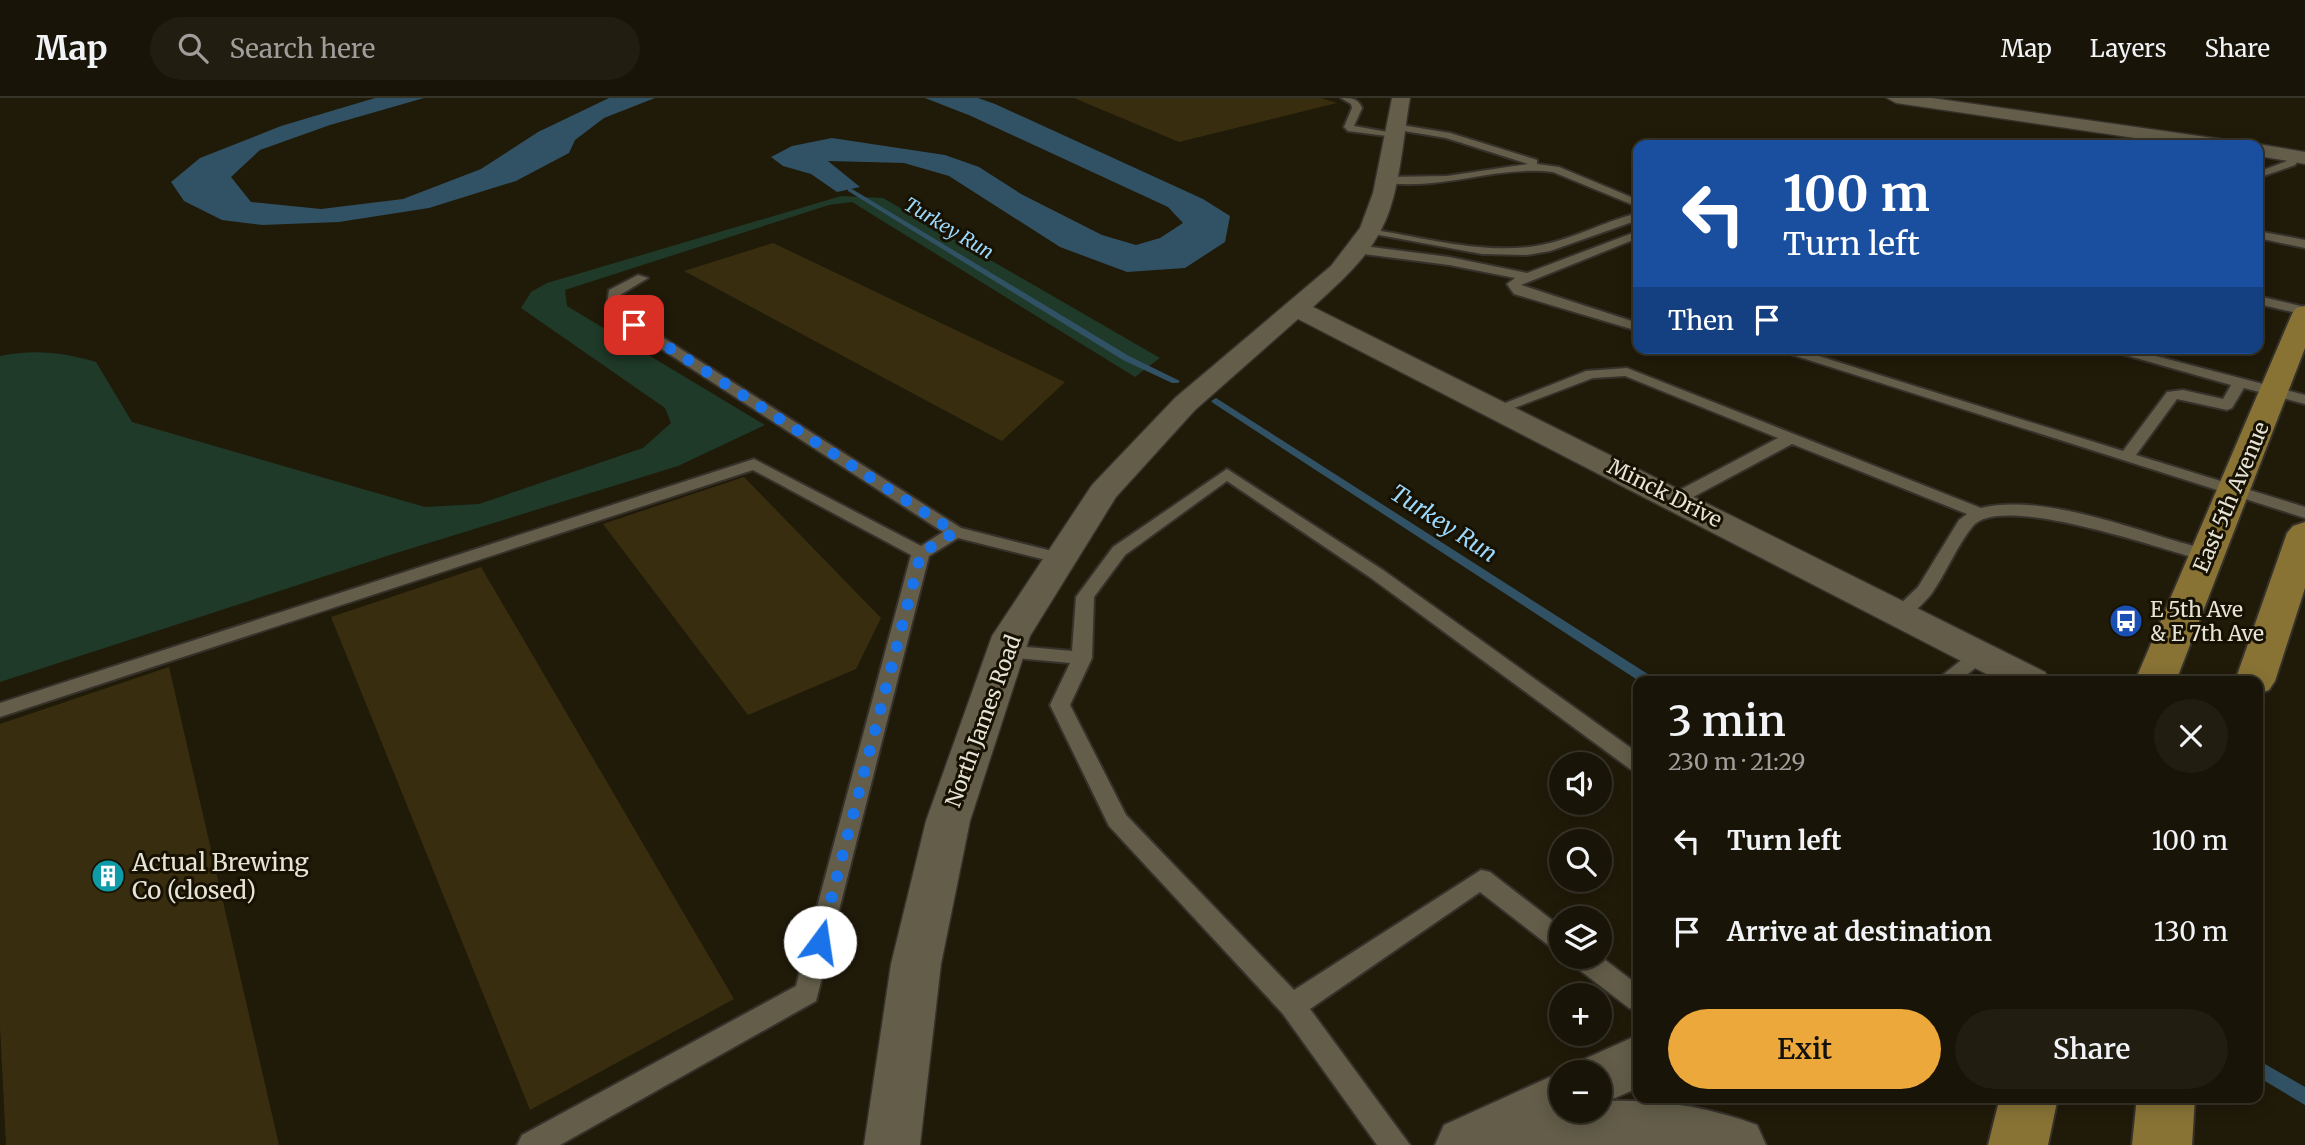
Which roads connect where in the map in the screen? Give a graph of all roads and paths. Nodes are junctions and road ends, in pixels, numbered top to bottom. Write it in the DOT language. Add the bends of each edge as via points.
graph roads {
  1 [pos="1345,98"];
  2 [pos="1896,98"];
  3 [pos="1397,120"];
  4 [pos="2186,140"];
  5 [pos="2263,151"];
  6 [pos="2300,158"];
  7 [pos="1555,169"];
  8 [pos="2263,173"];
  9 [pos="1385,180"];
  10 [pos="1633,202"];
  11 [pos="1633,218"];
  12 [pos="1633,236"];
  13 [pos="2263,236"];
  14 [pos="1363,241"];
  15 [pos="2305,244"];
  16 [pos="1528,277"];
  17 [pos="642,278"];
  18 [pos="2263,301"];
  19 [pos="1298,309"];
  20 [pos="2305,312"];
  21 [pos="1633,325"];
  22 [pos="1797,354"];
  23 [pos="2154,354"];
  24 [pos="2240,383"];
  25 [pos="2290,396"];
  26 [pos="1498,410"];
  27 [pos="1792,437"];
  28 [pos="2126,458"];
  29 [pos="2233,492"];
  30 [pos="1676,499"];
  31 [pos="1976,512"];
  32 [pos="2305,513"];
  33 [pos="955,532"];
  34 [pos="2305,533"];
  35 [pos="921,553"];
  36 [pos="2206,556"];
  37 [pos="1058,558"];
  38 [pos="1902,612"];
  39 [pos="1006,651"];
  40 [pos="1981,654"];
  41 [pos="1082,657"];
  42 [pos="1952,676"];
  43 [pos="2022,676"];
  44 [pos="2157,676"];
  45 [pos="2257,676"];
  46 [pos="0,710"];
  47 [pos="1633,760"];
  48 [pos="1549,932"];
  49 [pos="1598,969"];
  50 [pos="1633,996"];
  51 [pos="1292,1006"];
  52 [pos="1633,1062"];
  53 [pos="1612,1073"];
  54 [pos="2028,1103"];
  55 [pos="2166,1103"];
  56 [pos="1549,1104"];
  57 [pos="532,1145"];
  58 [pos="892,1145"];
  59 [pos="1395,1145"];
  60 [pos="1465,1145"];
  61 [pos="1515,1145"];
  62 [pos="1736,1145"];
  63 [pos="2018,1145"];
  64 [pos="2162,1145"];
  1 -- 3 [label="lane" via="1357,108 1351,129"];
  2 -- 4 [label="street"];
  3 -- 7 [label="lane"];
  3 -- 9 [label="street, North James Road"];
  5 -- 6 [label="street"];
  6 -- 8 [label="lane"];
  7 -- 9 [label="lane" via="1515,167 1447,179"];
  7 -- 10 [label="lane"];
  9 -- 14 [label="street, North James Road"];
  11 -- 14 [label="lane" via="1527,251"];
  12 -- 16 [label="lane"];
  13 -- 15 [label="lane"];
  14 -- 16 [label="lane"];
  14 -- 19 [label="street, North James Road"];
  16 -- 21 [label="lane" via="1513,284 1519,291"];
  17 -- 33 [label="lane" via="614,293 611,310"];
  18 -- 20 [label="lane"];
  19 -- 26 [label="street, Minck Drive"];
  19 -- 37 [label="street, North James Road" via="1185,404 1102,492"];
  20 -- 25 [label="main road, East 5th Avenue"];
  22 -- 28 [label="lane"];
  23 -- 24 [label="lane"];
  24 -- 25 [label="lane"];
  24 -- 28 [label="lane" via="2227,405 2172,395"];
  25 -- 29 [label="main road, East 5th Avenue"];
  26 -- 27 [label="lane" via="1591,374 1627,372"];
  26 -- 30 [label="street, Minck Drive"];
  27 -- 30 [label="lane"];
  27 -- 31 [label="lane"];
  28 -- 29 [label="lane"];
  29 -- 32 [label="lane"];
  29 -- 36 [label="main road, East 5th Avenue"];
  30 -- 38 [label="street, Minck Drive"];
  31 -- 36 [label="lane" via="1990,508 2026,511 2103,526"];
  31 -- 38 [label="lane" via="1925,590"];
  33 -- 35 [label="lane"];
  33 -- 37 [label="lane"];
  34 -- 45 [label="main road"];
  35 -- 46 [label="lane" via="754,464"];
  35 -- 57 [label="lane" via="807,993"];
  36 -- 44 [label="main road, East 5th Avenue"];
  37 -- 39 [label="street, North James Road"];
  38 -- 40 [label="street, Minck Drive"];
  39 -- 41 [label="lane"];
  39 -- 58 [label="street, North James Road" via="948,821 916,964"];
  40 -- 42 [label="lane"];
  40 -- 43 [label="street, Minck Drive"];
  41 -- 47 [label="lane" via="1085,597 1119,551 1227,474 1377,574"];
  41 -- 51 [label="lane" via="1060,705 1117,820"];
  48 -- 51 [label="lane" via="1481,879"];
  49 -- 50 [label="lane"];
  51 -- 59 [label="lane"];
  52 -- 53 [label="street"];
  54 -- 63 [label="main road"];
  55 -- 64 [label="main road"];
  56 -- 60 [label="street"];
  61 -- 62 [label="street" via="1567,1132 1633,1125"];
}
